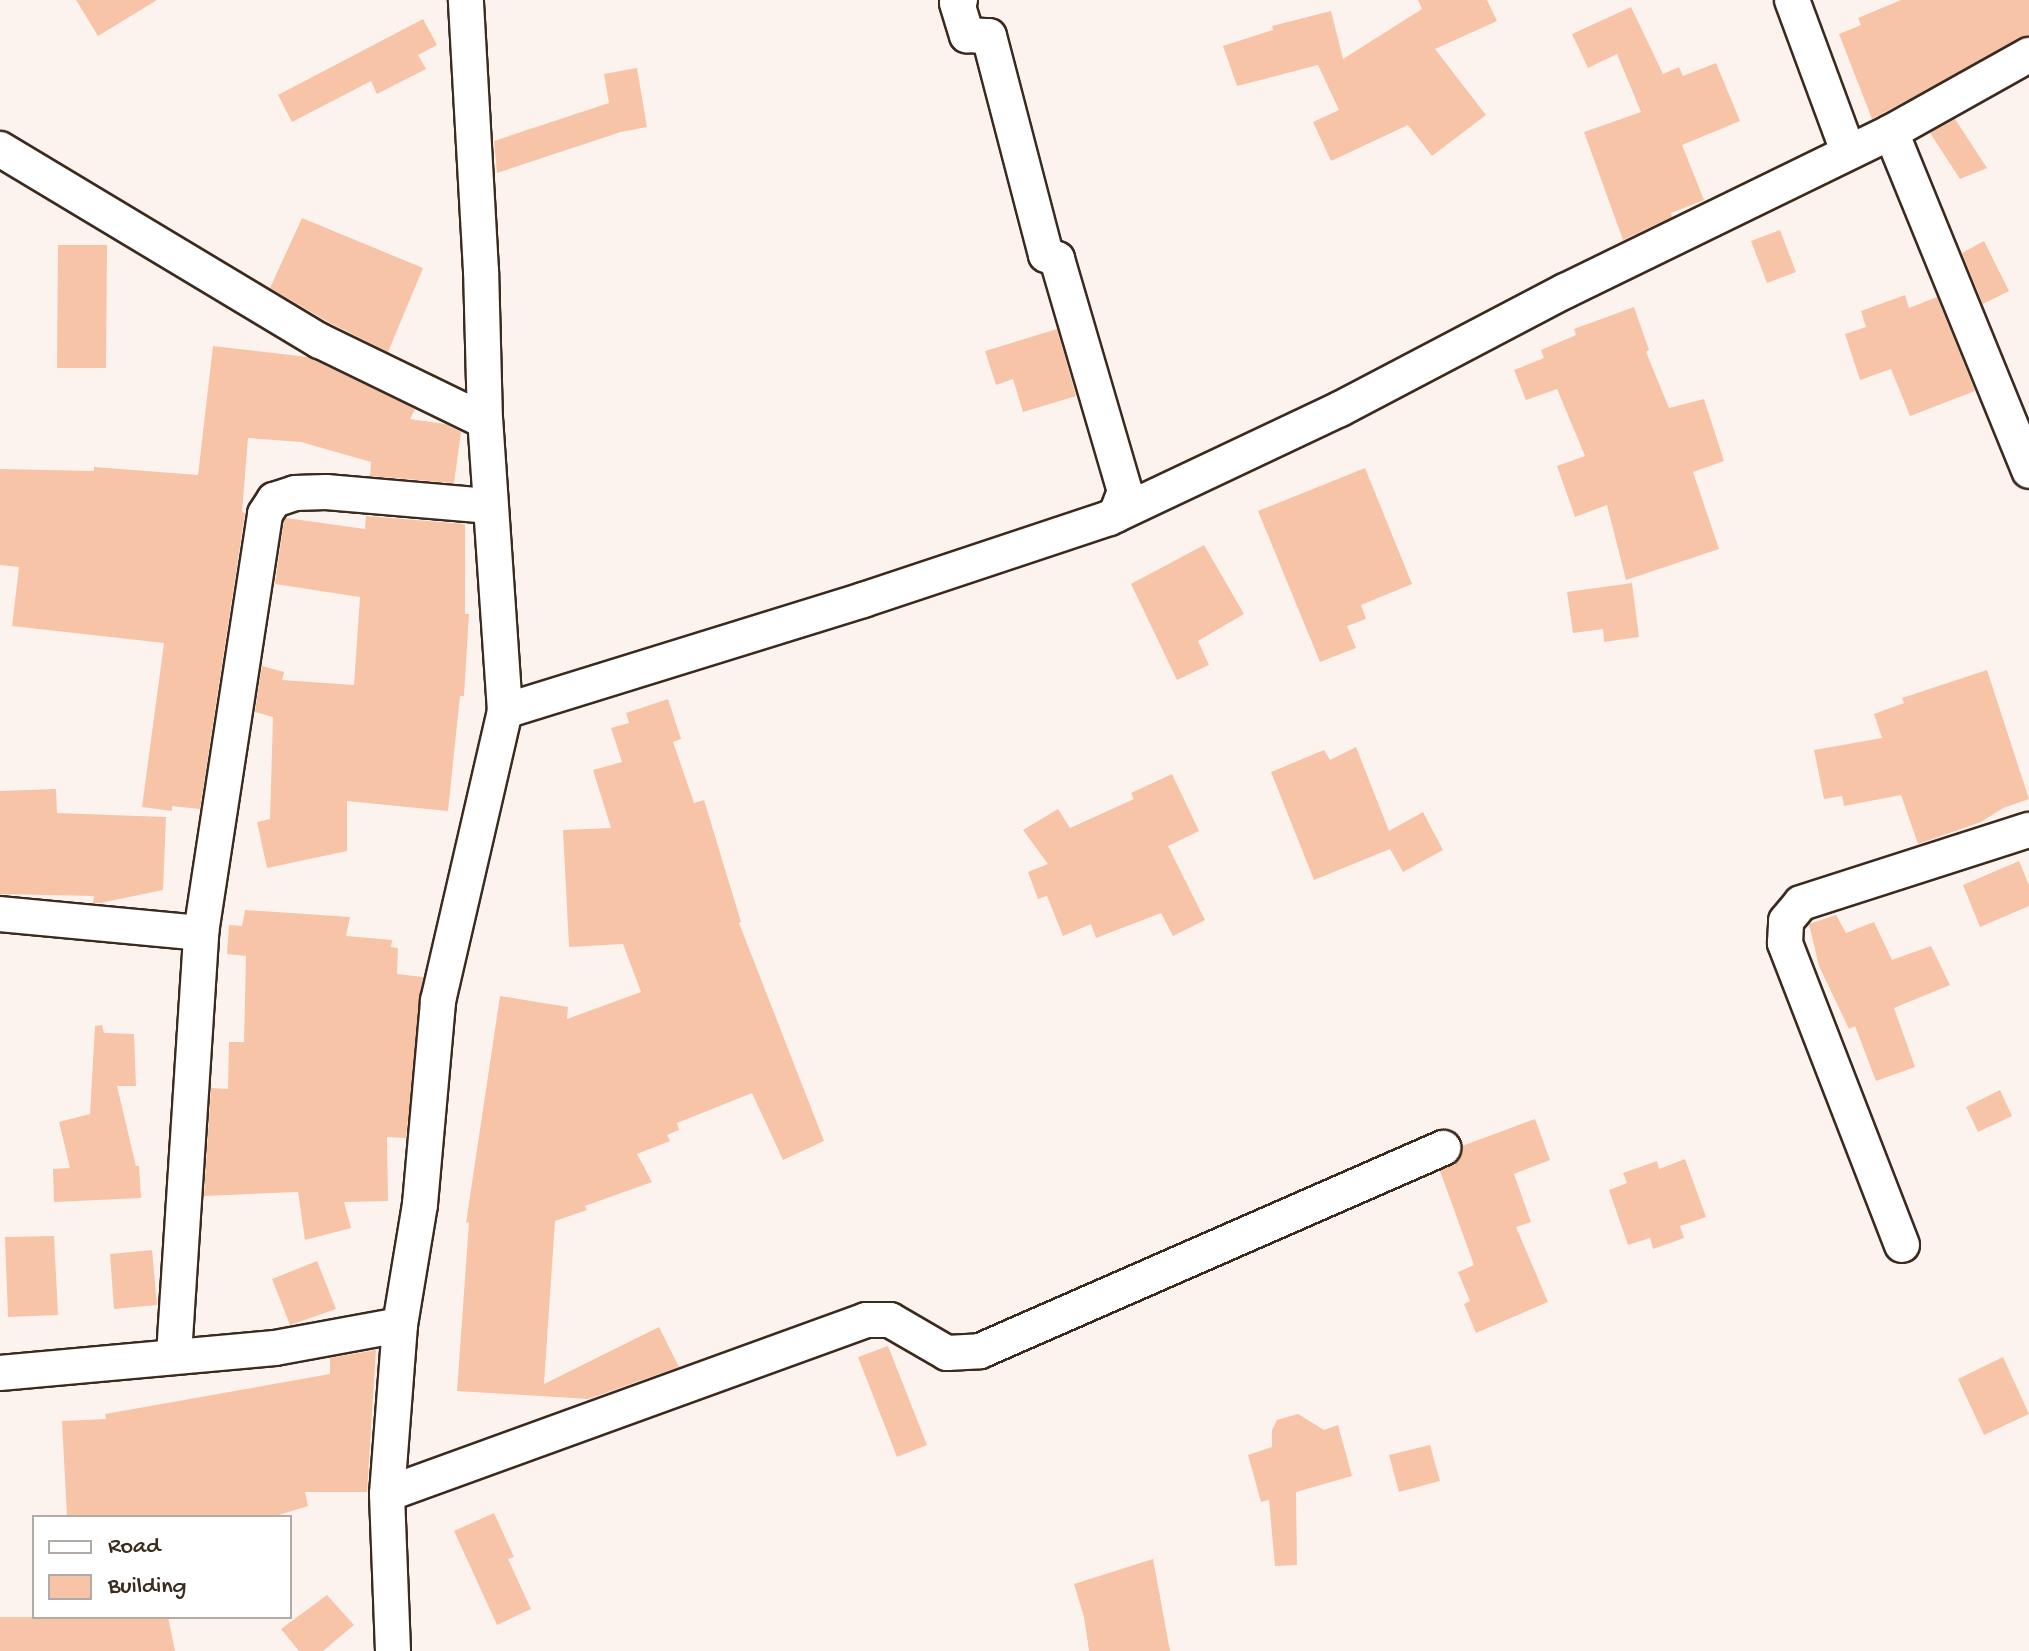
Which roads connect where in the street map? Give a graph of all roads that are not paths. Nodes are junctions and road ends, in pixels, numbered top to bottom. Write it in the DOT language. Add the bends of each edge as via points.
graph roads {
  1 [pos="466,0"];
  2 [pos="960,0"];
  3 [pos="1792,0"];
  4 [pos="2029,55"];
  5 [pos="1891,132"];
  6 [pos="0,149"];
  7 [pos="1848,151"];
  8 [pos="485,421"];
  9 [pos="2029,471"];
  10 [pos="490,506"];
  11 [pos="1116,515"];
  12 [pos="505,711"];
  13 [pos="2029,830"];
  14 [pos="0,914"];
  15 [pos="201,933"];
  16 [pos="1443,1148"];
  17 [pos="1902,1245"];
  18 [pos="400,1325"];
  19 [pos="174,1355"];
  20 [pos="0,1373"];
  21 [pos="387,1494"];
  22 [pos="393,1651"];
  1 -- 8 [label="street"];
  2 -- 11 [label="street" via="967,35 989,36 1046,255 1057,259 1125,491"];
  3 -- 7 [label="street"];
  4 -- 5 [label="street"];
  5 -- 7 [label="street"];
  5 -- 9 [label="street"];
  6 -- 8 [label="street" via="320,341"];
  7 -- 11 [label="street" via="1340,409"];
  8 -- 10 [label="street"];
  10 -- 12 [label="street"];
  10 -- 15 [label="street" via="326,492 274,500 265,514"];
  11 -- 12 [label="street"];
  12 -- 18 [label="street" via="438,1001 420,1204"];
  13 -- 17 [label="street" via="1801,903 1786,921 1785,943"];
  14 -- 15 [label="street"];
  15 -- 19 [label="street"];
  16 -- 21 [label="street" via="980,1351 947,1353 890,1320 866,1320"];
  18 -- 19 [label="street" via="275,1348"];
  18 -- 21 [label="street"];
  19 -- 20 [label="street"];
  21 -- 22 [label="street"];
}
